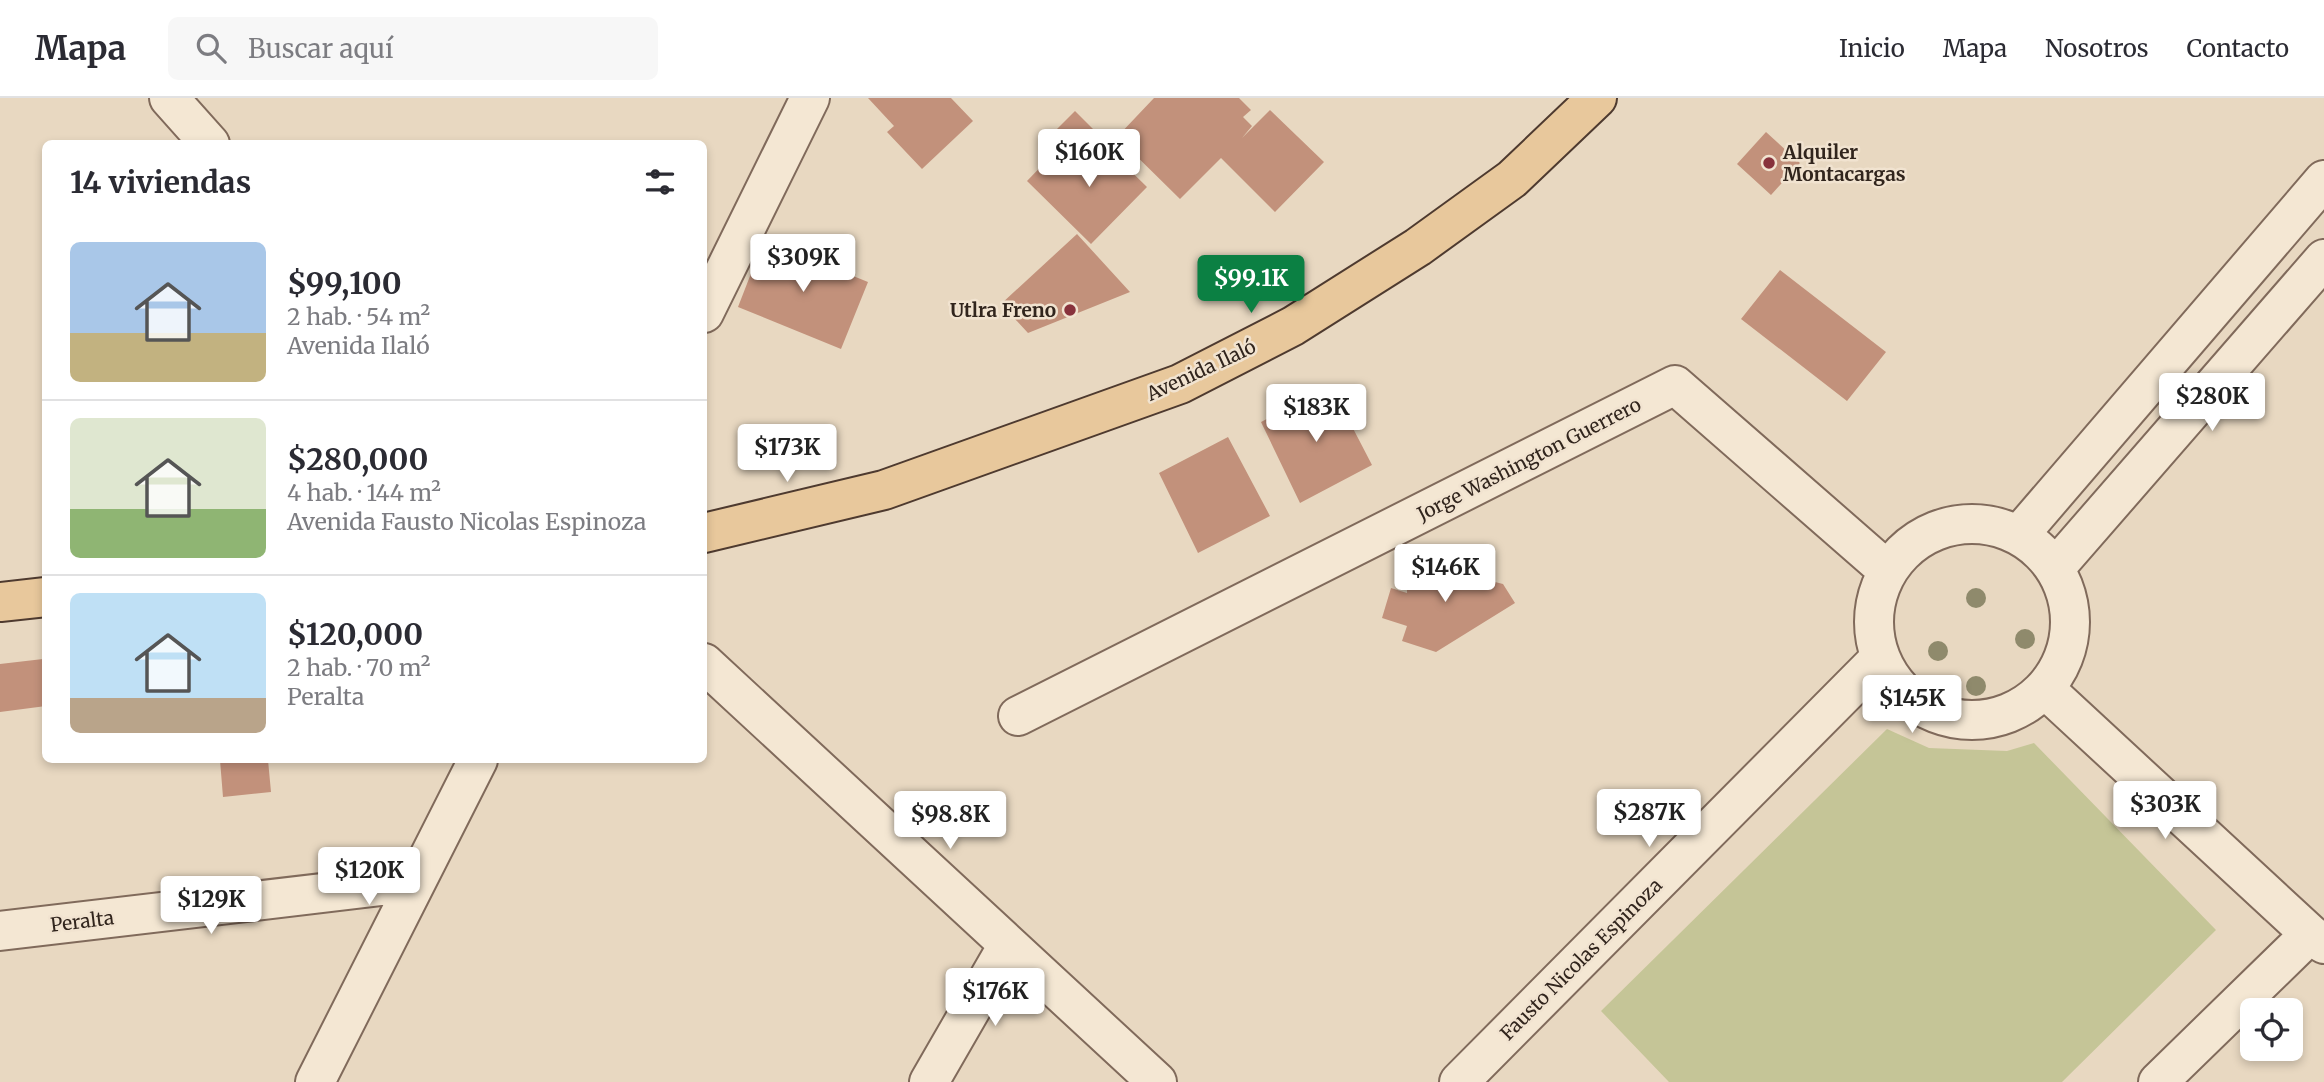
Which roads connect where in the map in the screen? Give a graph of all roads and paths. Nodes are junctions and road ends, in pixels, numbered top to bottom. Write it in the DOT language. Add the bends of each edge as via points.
graph roads {
  1 [pos="169,98"];
  2 [pos="810,98"];
  3 [pos="1597,98"];
  4 [pos="207,140"];
  5 [pos="2324,180"];
  6 [pos="2324,259"];
  7 [pos="707,307"];
  8 [pos="707,532"];
  9 [pos="2019,535"];
  10 [pos="2055,568"];
  11 [pos="1888,571"];
  12 [pos="42,597"];
  13 [pos="0,601"];
  14 [pos="1880,658"];
  15 [pos="707,666"];
  16 [pos="2045,689"];
  17 [pos="1018,716"];
  18 [pos="476,763"];
  19 [pos="415,882"];
  20 [pos="0,931"];
  21 [pos="2317,939"];
  22 [pos="1008,945"];
  23 [pos="315,1082"];
  24 [pos="929,1082"];
  25 [pos="1157,1082"];
  26 [pos="1459,1082"];
  27 [pos="2158,1082"];
  1 -- 4 [label="street"];
  2 -- 7 [label="street"];
  3 -- 8 [label="main road, Avenida Ilaló" via="1512,179 1418,247 1293,326 1180,384 884,490"];
  5 -- 9 [label="street"];
  6 -- 10 [label="street"];
  9 -- 10 [label="street"];
  9 -- 11 [label="street" via="1984,524 1946,527 1913,543"];
  10 -- 16 [label="street" via="2067,598 2070,630 2062,661"];
  11 -- 14 [label="street" via="1874,614"];
  11 -- 17 [label="street, Jorge Washington Guerrero" via="1675,386"];
  12 -- 13 [label="main road"];
  14 -- 16 [label="street" via="1894,683 1915,703 1940,716 1968,721 1996,718"];
  14 -- 26 [label="street, Fausto Nicolas Espinoza"];
  15 -- 22 [label="street"];
  16 -- 21 [label="street"];
  18 -- 19 [label="street"];
  19 -- 20 [label="street, Peralta"];
  19 -- 23 [label="street"];
  21 -- 27 [label="street"];
  22 -- 24 [label="street"];
  22 -- 25 [label="street"];
}
